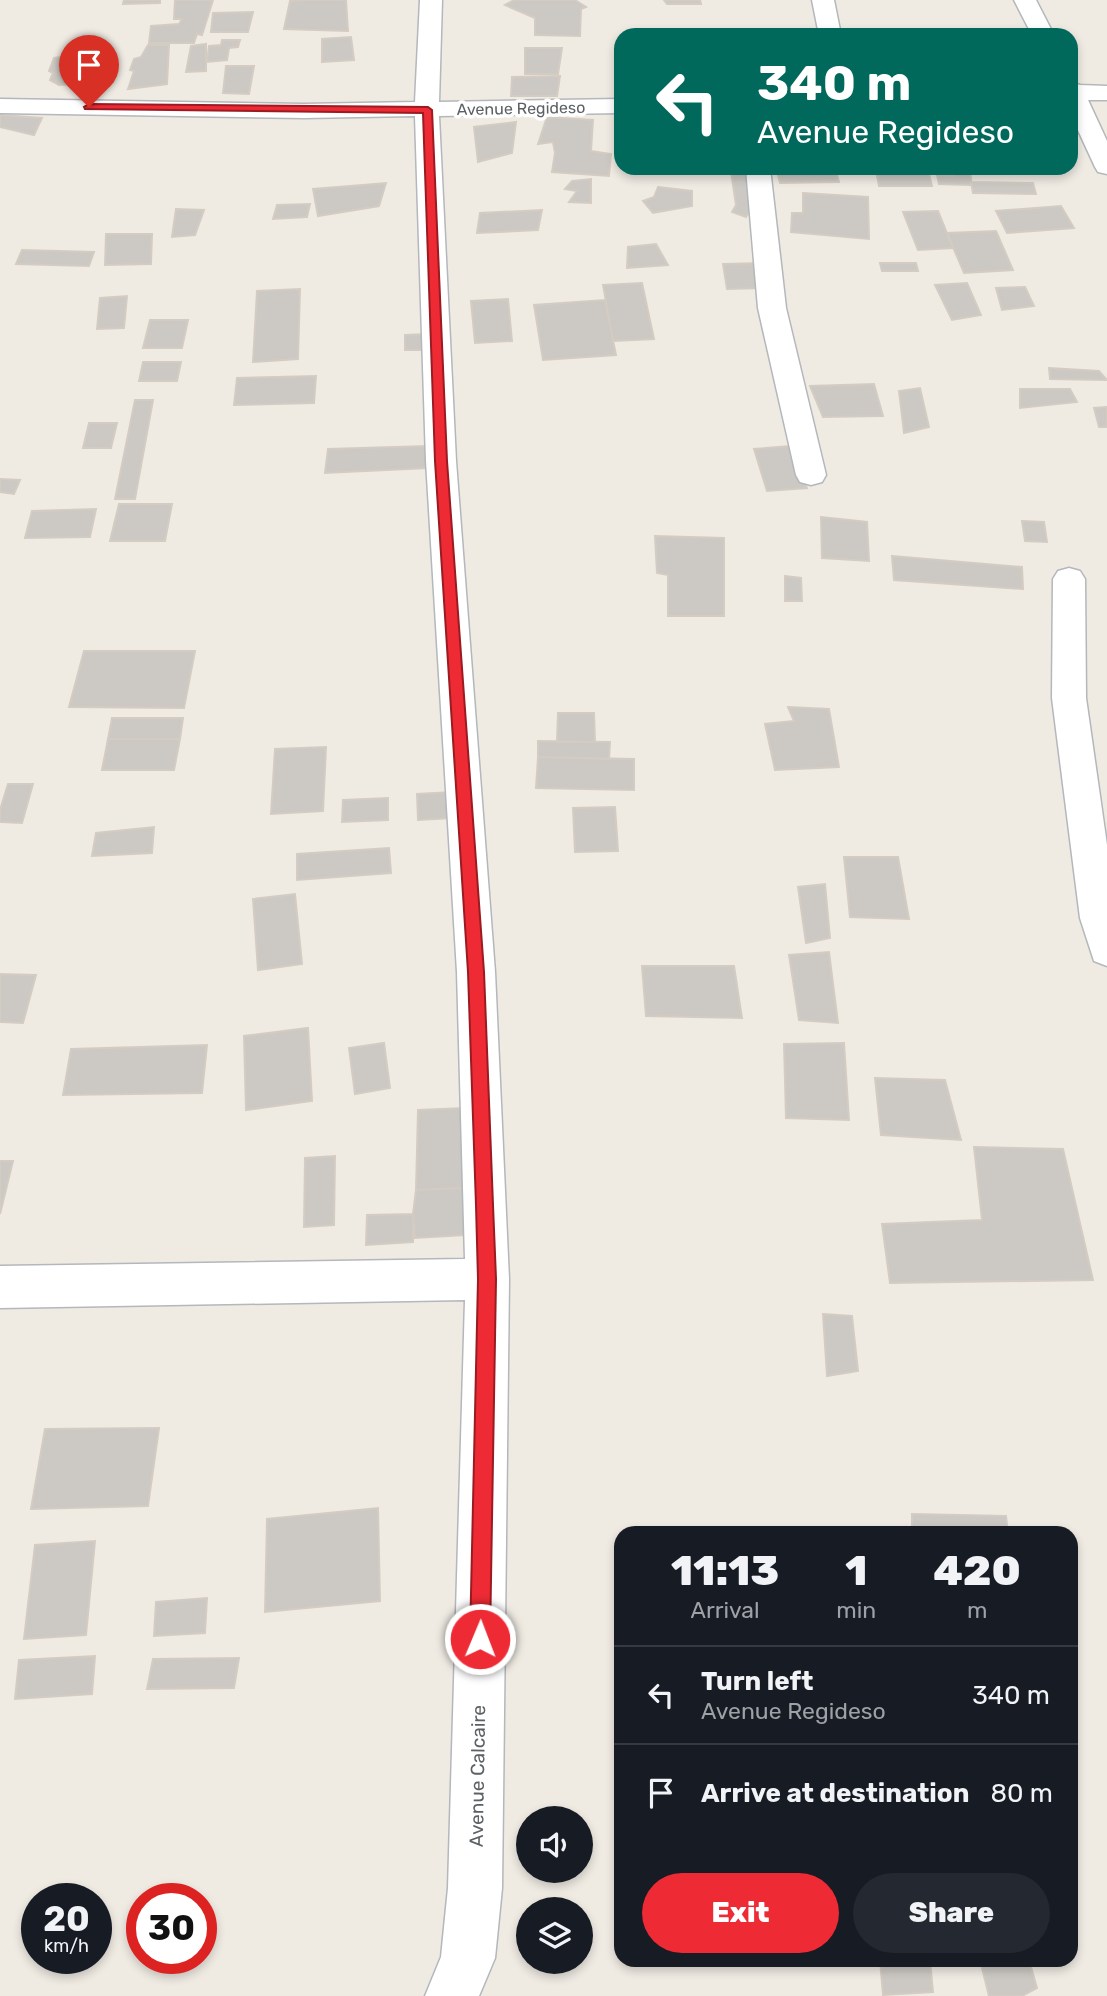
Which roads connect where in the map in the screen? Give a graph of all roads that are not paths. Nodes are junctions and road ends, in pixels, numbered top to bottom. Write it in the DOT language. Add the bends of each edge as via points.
graph roads {
  1 [pos="431,0"];
  2 [pos="823,0"];
  3 [pos="1025,0"];
  4 [pos="829,28"];
  5 [pos="1039,28"];
  6 [pos="1078,91"];
  7 [pos="1107,93"];
  8 [pos="0,106"];
  9 [pos="614,106"];
  10 [pos="1078,106"];
  11 [pos="428,110"];
  12 [pos="1107,167"];
  13 [pos="759,175"];
  14 [pos="811,475"];
  15 [pos="1069,579"];
  16 [pos="1107,950"];
  17 [pos="487,1279"];
  18 [pos="0,1287"];
  19 [pos="452,1996"];
  1 -- 11 [label="street, Avenue Calcaire"];
  2 -- 4 [label="street"];
  3 -- 5 [label="street"];
  6 -- 7 [label="street"];
  8 -- 11 [label="street, Avenue Regideso"];
  9 -- 11 [label="street, Avenue Regideso"];
  10 -- 12 [label="street"];
  11 -- 17 [label="street, Avenue Calcaire" via="441,461 476,972"];
  13 -- 14 [label="street" via="772,308"];
  15 -- 16 [label="street" via="1069,698"];
  17 -- 18 [label="street"];
  17 -- 19 [label="street, Avenue Calcaire" via="475,1888 468,1958"];
}
